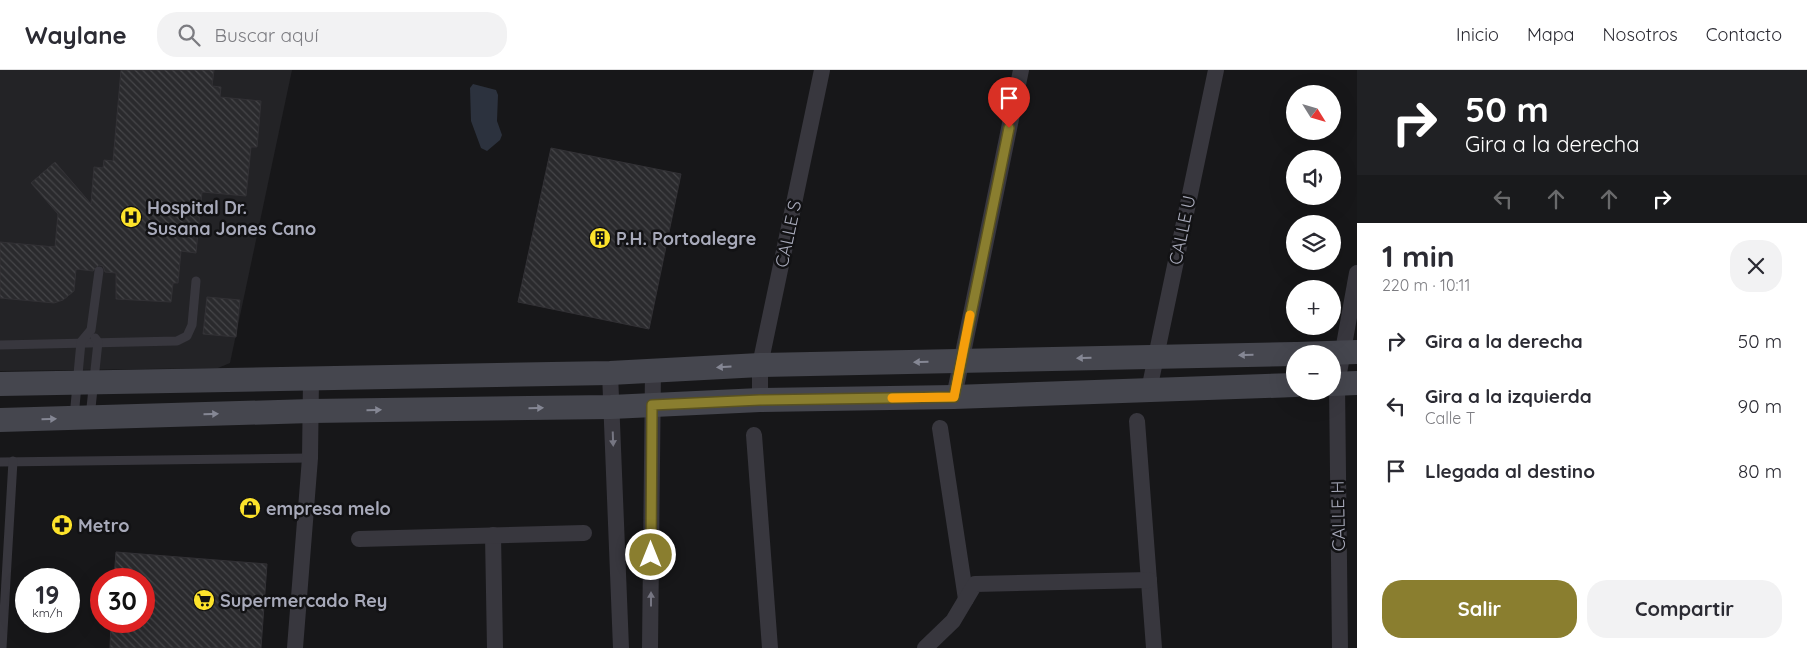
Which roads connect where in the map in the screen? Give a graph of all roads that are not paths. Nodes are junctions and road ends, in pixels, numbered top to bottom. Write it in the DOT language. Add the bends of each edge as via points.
graph roads {
  1 [pos="822,70"];
  2 [pos="1021,70"];
  3 [pos="1216,70"];
  4 [pos="98,271"];
  5 [pos="1357,273"];
  6 [pos="196,281"];
  7 [pos="91,330"];
  8 [pos="81,342"];
  9 [pos="98,342"];
  10 [pos="0,345"];
  11 [pos="1349,353"];
  12 [pos="1286,354"];
  13 [pos="1156,356"];
  14 [pos="961,362"];
  15 [pos="760,365"];
  16 [pos="653,370"];
  17 [pos="610,373"];
  18 [pos="311,380"];
  19 [pos="86,383"];
  20 [pos="0,384"];
  21 [pos="1342,384"];
  22 [pos="1286,385"];
  23 [pos="1149,390"];
  24 [pos="954,397"];
  25 [pos="760,400"];
  26 [pos="652,405"];
  27 [pos="611,407"];
  28 [pos="311,411"];
  29 [pos="82,417"];
  30 [pos="0,420"];
  31 [pos="1137,421"];
  32 [pos="940,428"];
  33 [pos="754,436"];
  34 [pos="310,458"];
  35 [pos="13,461"];
  36 [pos="0,462"];
  37 [pos="584,533"];
  38 [pos="492,535"];
  39 [pos="359,539"];
  40 [pos="1149,580"];
  41 [pos="966,599"];
  42 [pos="2,648"];
  43 [pos="295,648"];
  44 [pos="495,648"];
  45 [pos="622,648"];
  46 [pos="650,648"];
  47 [pos="770,648"];
  48 [pos="925,648"];
  49 [pos="1154,648"];
  50 [pos="1340,648"];
  1 -- 15 [label="street, CALLE S"];
  2 -- 14 [label="street"];
  3 -- 13 [label="street, CALLE U"];
  4 -- 7 [label="lane"];
  5 -- 11 [label="street, CALLE H"];
  6 -- 9 [label="lane" via="192,325 187,336 177,341"];
  7 -- 8 [label="lane"];
  7 -- 9 [label="lane"];
  8 -- 9 [label="lane"];
  8 -- 10 [label="lane"];
  8 -- 19 [label="lane"];
  9 -- 19 [label="lane"];
  11 -- 21 [label="street, CALLE H"];
  12 -- 13 [label="street, one-way"];
  13 -- 14 [label="street, one-way"];
  13 -- 23 [label="street, CALLE U"];
  14 -- 15 [label="street, one-way"];
  14 -- 24 [label="street"];
  15 -- 16 [label="street, one-way"];
  15 -- 25 [label="street, CALLE S"];
  16 -- 17 [label="street"];
  16 -- 26 [label="street"];
  17 -- 18 [label="street"];
  17 -- 27 [label="street"];
  18 -- 19 [label="street"];
  18 -- 28 [label="street"];
  19 -- 20 [label="street"];
  19 -- 29 [label="lane"];
  19 -- 29 [label="lane"];
  21 -- 50 [label="street, CALLE H"];
  22 -- 23 [label="street"];
  23 -- 24 [label="street"];
  24 -- 25 [label="street"];
  25 -- 26 [label="street"];
  26 -- 27 [label="street"];
  46 -- 26 [label="street, one-way"];
  28 -- 27 [label="street, one-way"];
  27 -- 45 [label="street, one-way"];
  29 -- 28 [label="street, one-way"];
  28 -- 34 [label="street"];
  30 -- 29 [label="street, one-way"];
  31 -- 40 [label="street"];
  32 -- 41 [label="street"];
  33 -- 47 [label="street"];
  34 -- 35 [label="lane"];
  34 -- 43 [label="street"];
  35 -- 36 [label="lane"];
  35 -- 42 [label="lane"];
  37 -- 38 [label="street"];
  38 -- 39 [label="street"];
  38 -- 44 [label="street"];
  40 -- 41 [label="street" via="975,584"];
  40 -- 49 [label="street"];
  41 -- 48 [label="street" via="952,621"];
}
